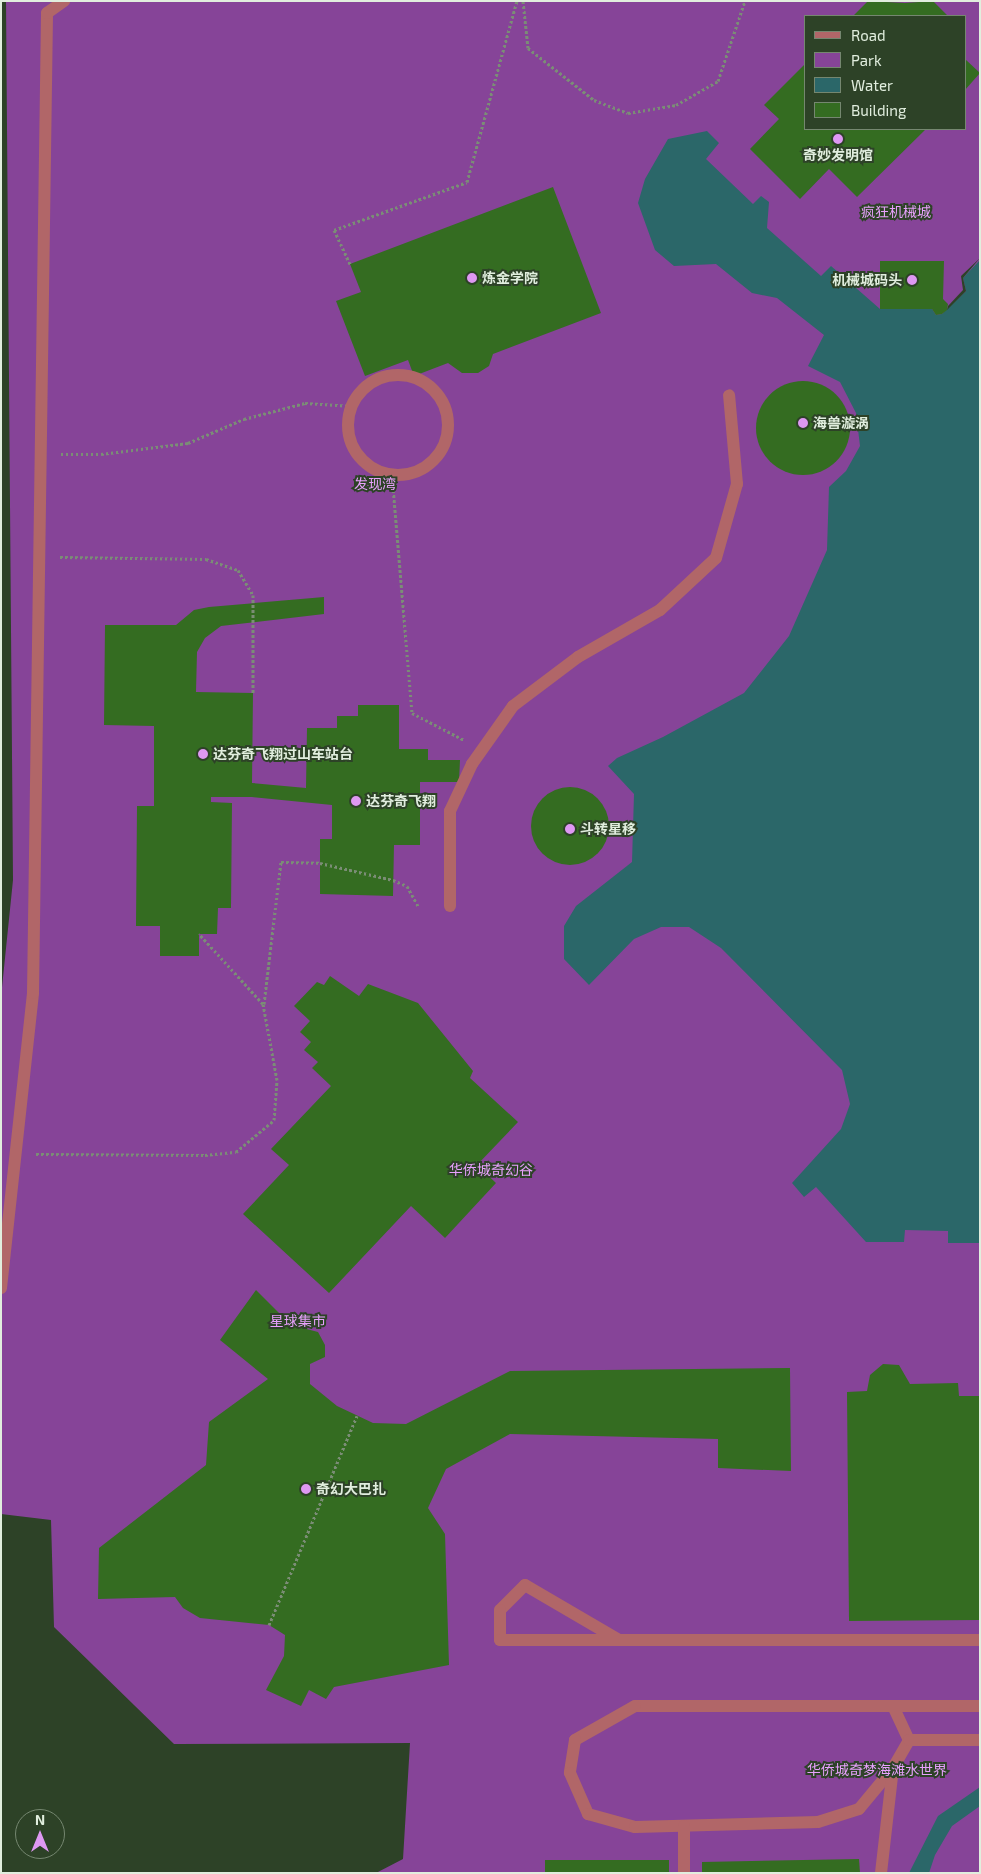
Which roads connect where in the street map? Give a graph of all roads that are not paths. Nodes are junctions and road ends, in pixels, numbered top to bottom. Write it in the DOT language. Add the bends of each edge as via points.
graph roads {
  1 [pos="64,1"];
  2 [pos="728,394"];
  3 [pos="392,475"];
  4 [pos="450,906"];
  5 [pos="1,1288"];
  6 [pos="619,1640"];
  7 [pos="980,1640"];
  8 [pos="894,1706"];
  9 [pos="980,1706"];
  10 [pos="909,1740"];
  11 [pos="980,1740"];
  12 [pos="893,1768"];
  13 [pos="684,1826"];
  14 [pos="684,1873"];
  15 [pos="881,1873"];
  1 -- 5 [label="street" via="47,13 33,993"];
  2 -- 4 [label="street" via="737,484 716,558 660,610 578,657 513,706 472,764 450,811"];
  3 -- 3 [label="street" via="410,474 426,468 447,440 449,425 446,409 428,384 397,374 366,386 352,406 348,431 352,447 362,461"];
  6 -- 6 [label="street" via="500,1640 500,1610 524,1586"];
  6 -- 7 [label="street"];
  8 -- 9 [label="street"];
  8 -- 10 [label="street"];
  8 -- 13 [label="street" via="634,1706 575,1740 570,1773 588,1814 634,1827"];
  10 -- 11 [label="street"];
  10 -- 12 [label="street"];
  12 -- 13 [label="street" via="860,1809 818,1822"];
  12 -- 15 [label="street"];
  13 -- 14 [label="street"];
}
